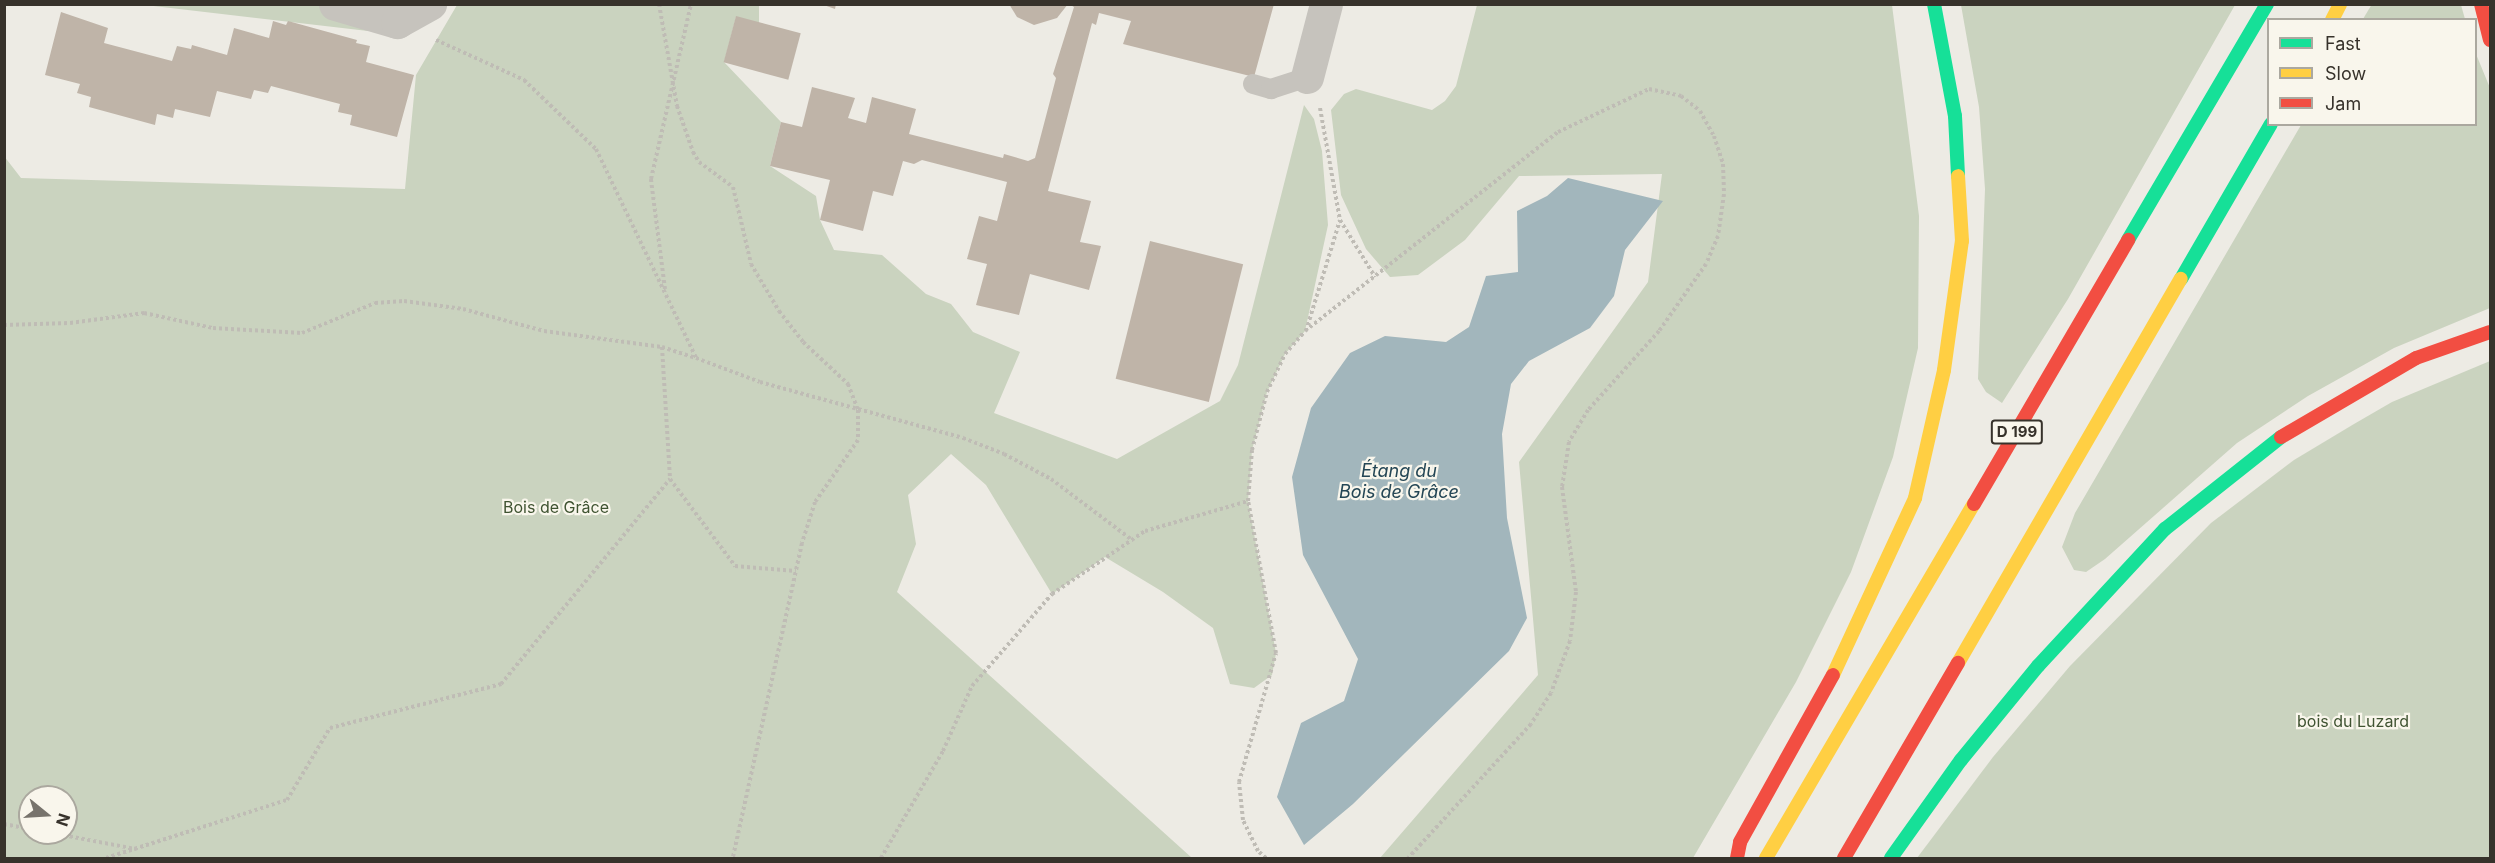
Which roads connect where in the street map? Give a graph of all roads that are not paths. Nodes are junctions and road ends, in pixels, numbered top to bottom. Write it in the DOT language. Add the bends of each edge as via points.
graph roads {
  1 [pos="335,4"];
  2 [pos="430,4"];
  3 [pos="1326,4"];
  4 [pos="1934,4"];
  5 [pos="2267,4"];
  6 [pos="2340,4"];
  7 [pos="2481,4"];
  8 [pos="2333,18"];
  9 [pos="2490,40"];
  10 [pos="1307,77"];
  11 [pos="1253,84"];
  12 [pos="2270,126"];
  13 [pos="2490,332"];
  14 [pos="1737,858"];
  15 [pos="1766,858"];
  16 [pos="1844,858"];
  17 [pos="1891,858"];
  1 -- 2 [label="street" via="397,22"];
  3 -- 10 [label="street"];
  4 -- 14 [label="highway" via="1955,116 1962,241 1944,370 1915,498 1850,644 1740,842"];
  5 -- 15 [label="highway, D 199"];
  6 -- 8 [label="highway"];
  7 -- 9 [label="highway"];
  10 -- 11 [label="lane" via="1271,89"];
  12 -- 16 [label="highway"];
  13 -- 17 [label="highway" via="2415,358 2323,411 2264,449 2164,529 2031,674 1960,760"];
}
